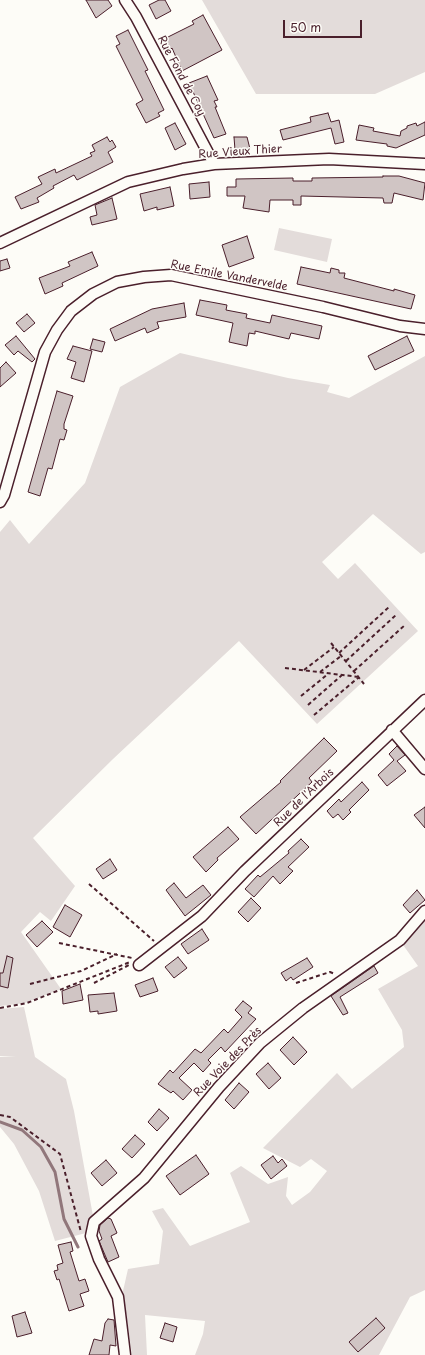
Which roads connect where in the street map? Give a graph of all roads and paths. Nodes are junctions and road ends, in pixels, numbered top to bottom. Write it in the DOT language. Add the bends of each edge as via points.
graph roads {
  1 [pos="125,0"];
  2 [pos="425,154"];
  3 [pos="421,163"];
  4 [pos="214,164"];
  5 [pos="0,243"];
  6 [pos="425,329"];
  7 [pos="0,502"];
  8 [pos="389,607"];
  9 [pos="396,615"];
  10 [pos="405,624"];
  11 [pos="331,643"];
  12 [pos="334,647"];
  13 [pos="340,655"];
  14 [pos="346,661"];
  15 [pos="285,668"];
  16 [pos="304,670"];
  17 [pos="354,671"];
  18 [pos="320,672"];
  19 [pos="328,673"];
  20 [pos="342,675"];
  21 [pos="358,677"];
  22 [pos="364,684"];
  23 [pos="301,696"];
  24 [pos="425,700"];
  25 [pos="308,705"];
  26 [pos="314,715"];
  27 [pos="392,730"];
  28 [pos="425,769"];
  29 [pos="89,884"];
  30 [pos="425,911"];
  31 [pos="59,943"];
  32 [pos="162,948"];
  33 [pos="117,954"];
  34 [pos="139,963"];
  35 [pos="346,978"];
  36 [pos="94,983"];
  37 [pos="296,983"];
  38 [pos="30,984"];
  39 [pos="0,1008"];
  40 [pos="0,1115"];
  41 [pos="83,1238"];
  42 [pos="125,1355"];
  1 -- 4 [label="street, Rue Fond de Coy"];
  2 -- 3 [label="street"];
  3 -- 4 [label="street, Rue Vieux Thier" via="329,159"];
  4 -- 5 [label="street, Rue Vieux Thier" via="128,182"];
  6 -- 7 [label="street, Rue Emile Vandervelde" via="400,326 324,307 171,275 117,282 93,294 71,311 56,330 45,352"];
  8 -- 13 [label="path"];
  9 -- 14 [label="path"];
  10 -- 17 [label="path"];
  11 -- 12 [label="path"];
  12 -- 13 [label="path"];
  12 -- 16 [label="path"];
  13 -- 14 [label="path"];
  13 -- 18 [label="path"];
  14 -- 17 [label="path"];
  15 -- 16 [label="path"];
  16 -- 18 [label="path"];
  17 -- 21 [label="path"];
  18 -- 19 [label="path"];
  19 -- 20 [label="path"];
  19 -- 23 [label="path"];
  20 -- 21 [label="path"];
  20 -- 25 [label="path"];
  21 -- 22 [label="path"];
  21 -- 26 [label="path"];
  24 -- 27 [label="street, Rue de l'Arbois"];
  27 -- 28 [label="street"];
  27 -- 32 [label="street, Rue de l'Arbois" via="245,871 202,916"];
  29 -- 32 [label="path"];
  30 -- 35 [label="street, Rue Voie des Près" via="400,940"];
  31 -- 33 [label="path"];
  32 -- 34 [label="street, Rue de l'Arbois"];
  33 -- 34 [label="path"];
  33 -- 38 [label="path" via="81,971"];
  34 -- 36 [label="path"];
  34 -- 39 [label="path" via="131,962 27,1003"];
  35 -- 37 [label="path" via="330,972"];
  35 -- 42 [label="street, Rue Voie des Près" via="260,1043 219,1086 144,1178 94,1222 91,1236 99,1260 118,1297"];
  40 -- 41 [label="path" via="10,1117 60,1154"];
}
